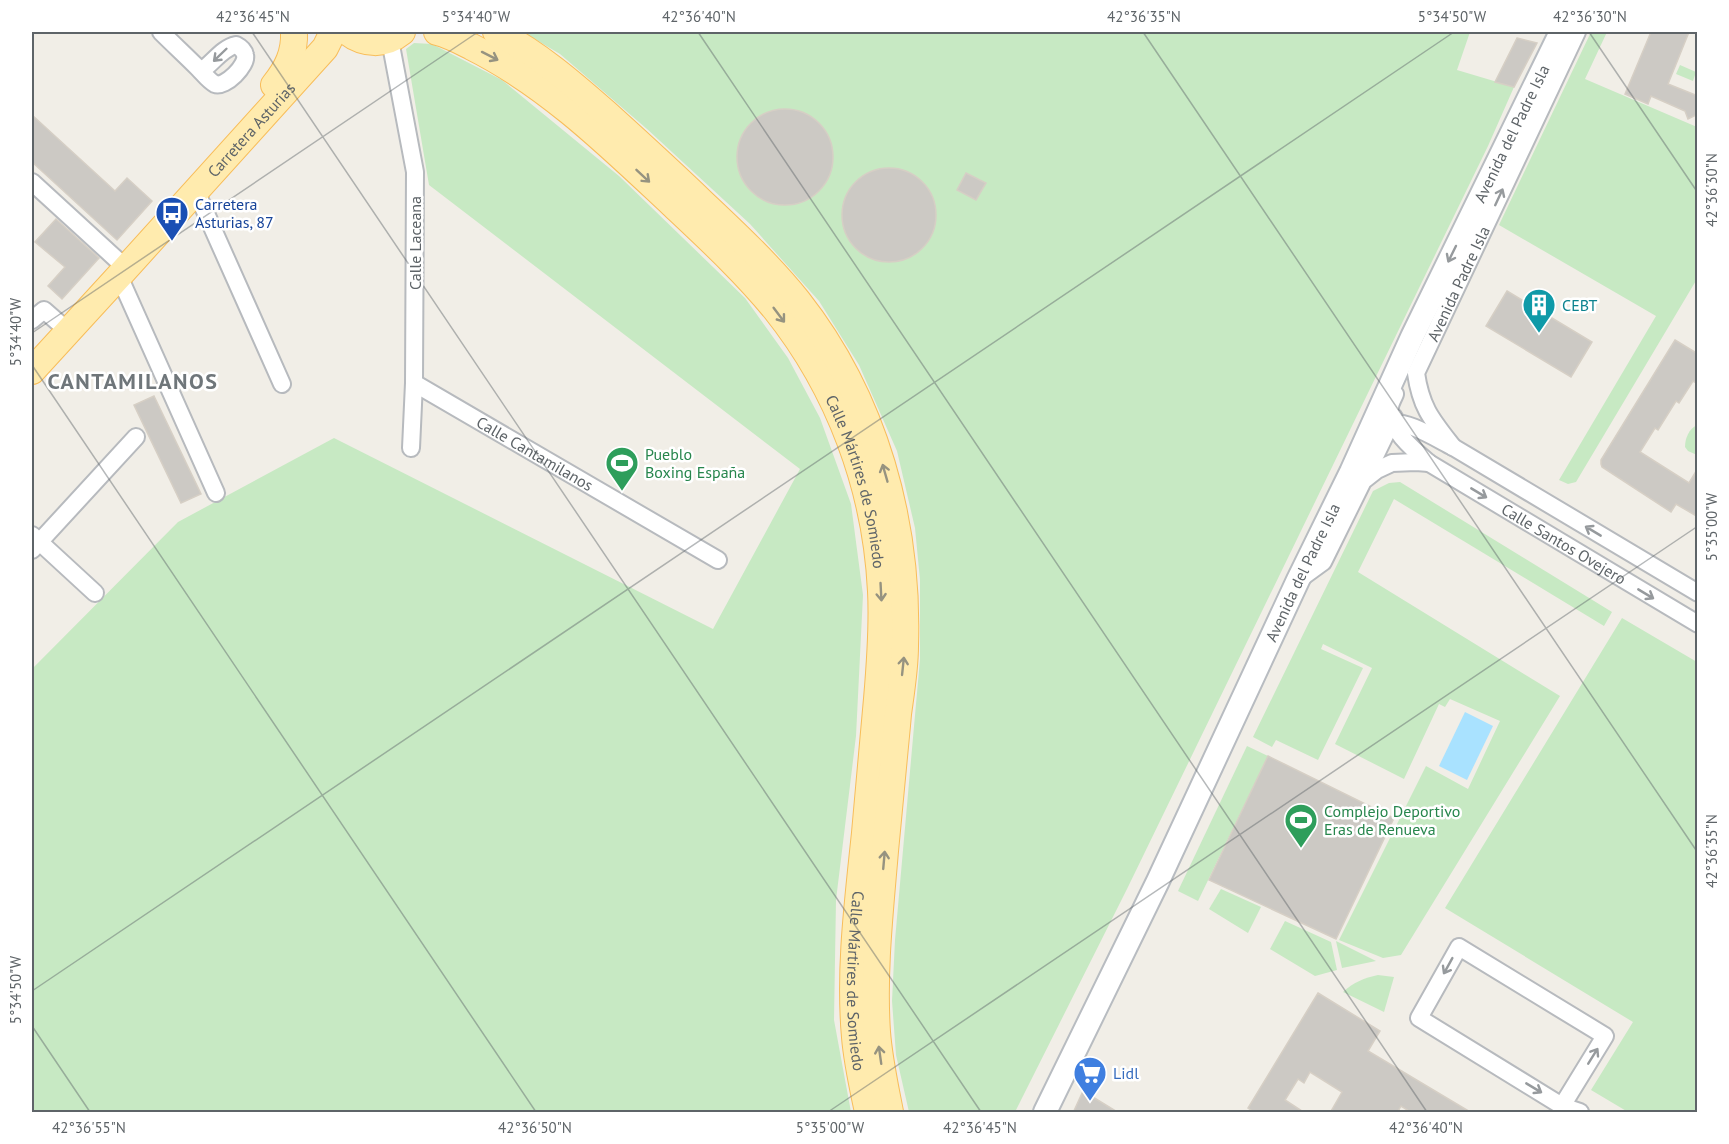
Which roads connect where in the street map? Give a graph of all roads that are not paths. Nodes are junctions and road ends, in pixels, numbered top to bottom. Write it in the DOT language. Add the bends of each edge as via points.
graph roads {
  1 [pos="161,32"];
  2 [pos="294,32"];
  3 [pos="437,32"];
  4 [pos="496,32"];
  5 [pos="1561,32"];
  6 [pos="1577,32"];
  7 [pos="352,35"];
  8 [pos="396,36"];
  9 [pos="329,40"];
  10 [pos="201,71"];
  11 [pos="225,158"];
  12 [pos="32,182"];
  13 [pos="196,191"];
  14 [pos="123,272"];
  15 [pos="32,320"];
  16 [pos="68,331"];
  17 [pos="1412,337"];
  18 [pos="32,371"];
  19 [pos="1416,378"];
  20 [pos="414,382"];
  21 [pos="282,384"];
  22 [pos="1392,422"];
  23 [pos="136,437"];
  24 [pos="1453,447"];
  25 [pos="411,448"];
  26 [pos="1429,464"];
  27 [pos="1357,477"];
  28 [pos="216,493"];
  29 [pos="34,542"];
  30 [pos="718,560"];
  31 [pos="95,593"];
  32 [pos="1698,593"];
  33 [pos="1698,624"];
  34 [pos="1562,1106"];
  35 [pos="868,1113"];
  36 [pos="890,1113"];
  37 [pos="1045,1113"];
  38 [pos="1580,1113"];
  1 -- 10 [label="street"];
  2 -- 11 [label="main road" via="293,51 284,74 231,137"];
  3 -- 35 [label="main road, Calle Mártires de Somiedo, one-way" via="531,81 635,169 709,239 793,333 842,418 867,493 881,591 881,652 854,958 855,1039"];
  36 -- 4 [label="main road, Calle Mártires de Somiedo, one-way" via="879,1052 876,991 880,908 905,648 905,584 891,495 876,443 832,351 776,276 715,213 583,93"];
  5 -- 17 [label="main road, Avenida del Padre Isla, one-way"];
  19 -- 6 [label="street, Avenida Padre Isla, one-way"];
  7 -- 8 [label="main road, Carretera Asturias" via="368,42"];
  7 -- 9 [label="main road, Carretera Asturias"];
  8 -- 20 [label="street, Calle Laceana" via="415,172"];
  9 -- 11 [label="main road, Carretera Asturias"];
  11 -- 13 [label="main road, Carretera Asturias"];
  12 -- 14 [label="street"];
  13 -- 14 [label="main road, Carretera Asturias"];
  13 -- 21 [label="street"];
  14 -- 16 [label="main road, Carretera Asturias"];
  14 -- 28 [label="street"];
  15 -- 16 [label="street" via="44,310"];
  16 -- 18 [label="main road, Carretera Asturias"];
  17 -- 22 [label="street" via="1412,359 1390,406"];
  17 -- 27 [label="main road, Avenida del Padre Isla"];
  19 -- 22 [label="street, Avenida Padre Isla"];
  19 -- 24 [label="street, Calle Santos Ovejero" via="1423,405"];
  20 -- 25 [label="street, Calle Laceana"];
  20 -- 30 [label="street, Calle Cantamilanos"];
  22 -- 24 [label="street, Calle Santos Ovejero" via="1405,424"];
  22 -- 26 [label="street, Calle Santos Ovejero"];
  22 -- 27 [label="street" via="1380,427"];
  23 -- 29 [label="street"];
  32 -- 24 [label="street, Calle Santos Ovejero, one-way"];
  26 -- 27 [label="street, Calle Santos Ovejero" via="1392,463"];
  26 -- 33 [label="street, Calle Santos Ovejero, one-way"];
  27 -- 37 [label="main road, Avenida del Padre Isla" via="1298,580"];
  29 -- 31 [label="street"];
  34 -- 34 [label="street, one-way" via="1605,1036 1459,947 1419,1018"];
  34 -- 38 [label="street"];
}
